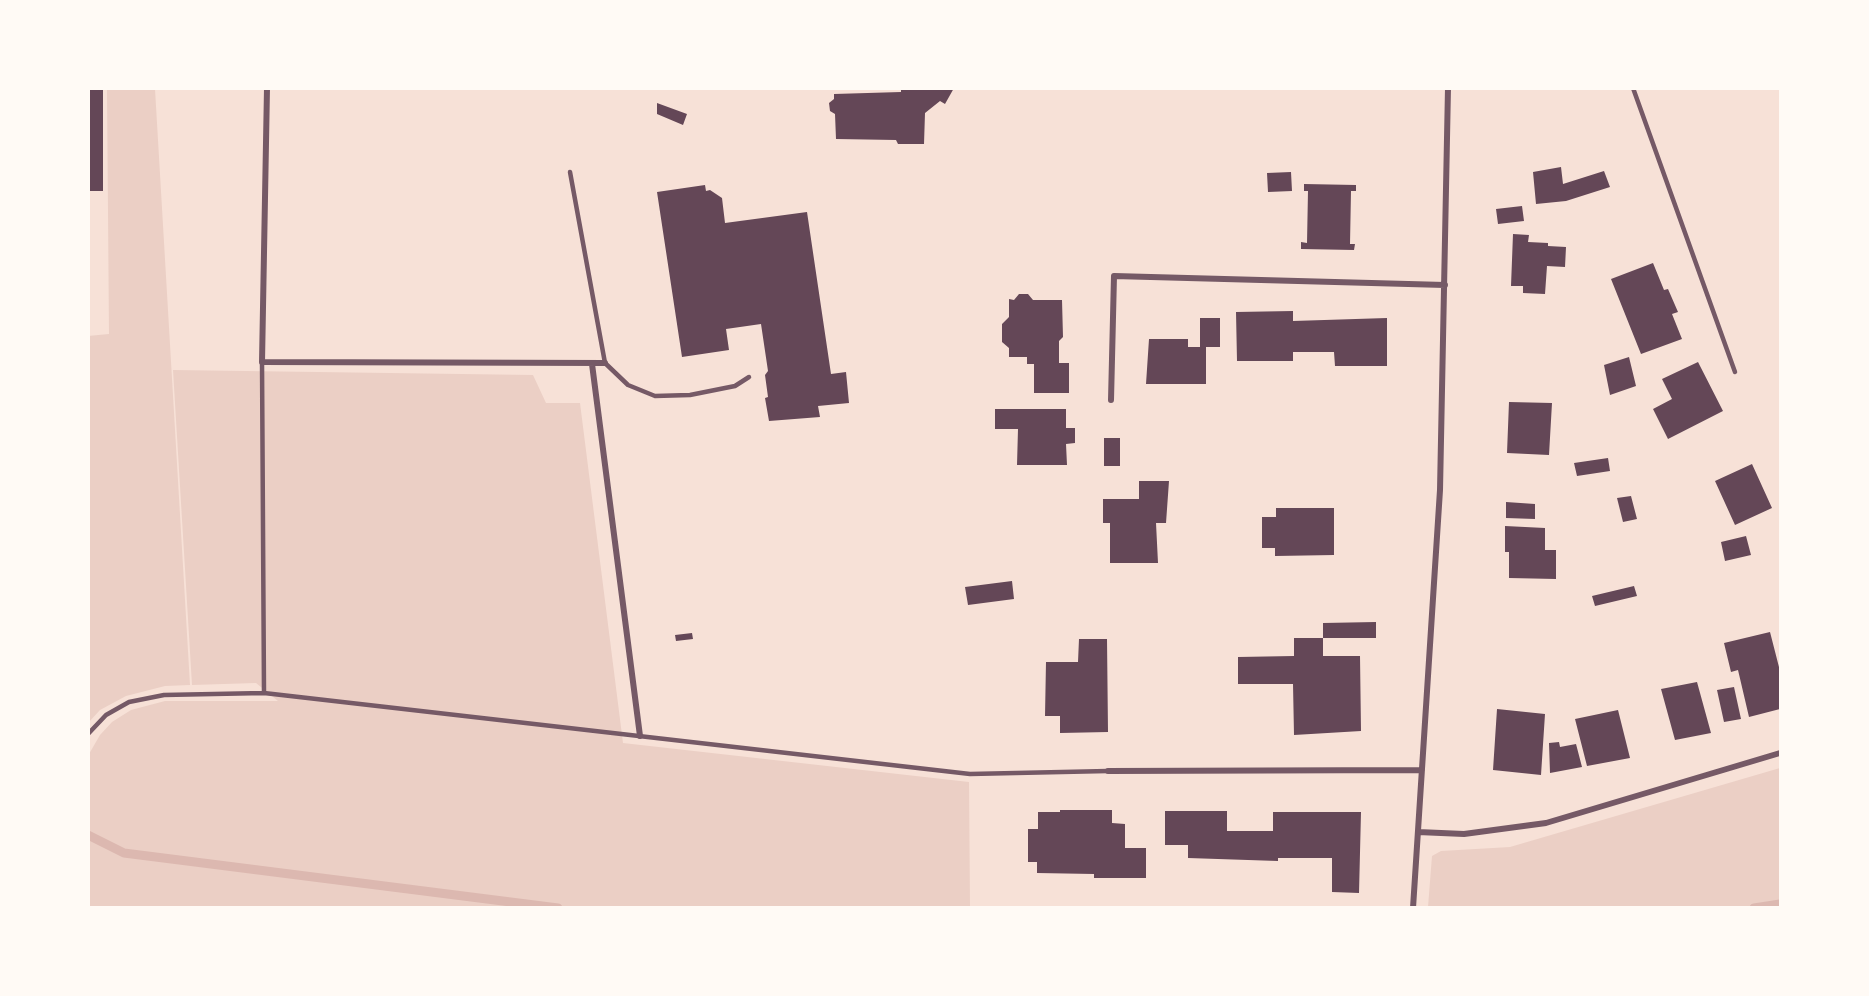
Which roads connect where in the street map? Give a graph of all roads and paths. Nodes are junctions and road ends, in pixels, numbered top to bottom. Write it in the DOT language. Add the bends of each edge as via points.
graph roads {
  1 [pos="267,88"];
  2 [pos="1448,88"];
  3 [pos="1633,88"];
  4 [pos="570,172"];
  5 [pos="1445,285"];
  6 [pos="262,362"];
  7 [pos="605,363"];
  8 [pos="592,364"];
  9 [pos="1735,372"];
  10 [pos="748,377"];
  11 [pos="1111,400"];
  12 [pos="264,693"];
  13 [pos="88,734"];
  14 [pos="640,736"];
  15 [pos="1780,753"];
  16 [pos="1422,770"];
  17 [pos="1108,771"];
  18 [pos="1418,832"];
  19 [pos="1413,908"];
  1 -- 6 [label="street"];
  2 -- 5 [label="street"];
  3 -- 9 [label="lane"];
  4 -- 7 [label="lane"];
  5 -- 11 [label="street" via="1114,276"];
  5 -- 16 [label="street" via="1440,490"];
  6 -- 8 [label="street"];
  6 -- 12 [label="lane"];
  7 -- 8 [label="street"];
  7 -- 10 [label="lane" via="628,385 655,396 735,386"];
  8 -- 14 [label="street"];
  12 -- 13 [label="lane" via="164,695 129,702 105,715"];
  12 -- 14 [label="lane"];
  14 -- 17 [label="lane" via="970,774"];
  15 -- 18 [label="street" via="1546,823 1464,834"];
  16 -- 17 [label="street"];
  16 -- 18 [label="street"];
  18 -- 19 [label="street"];
}
